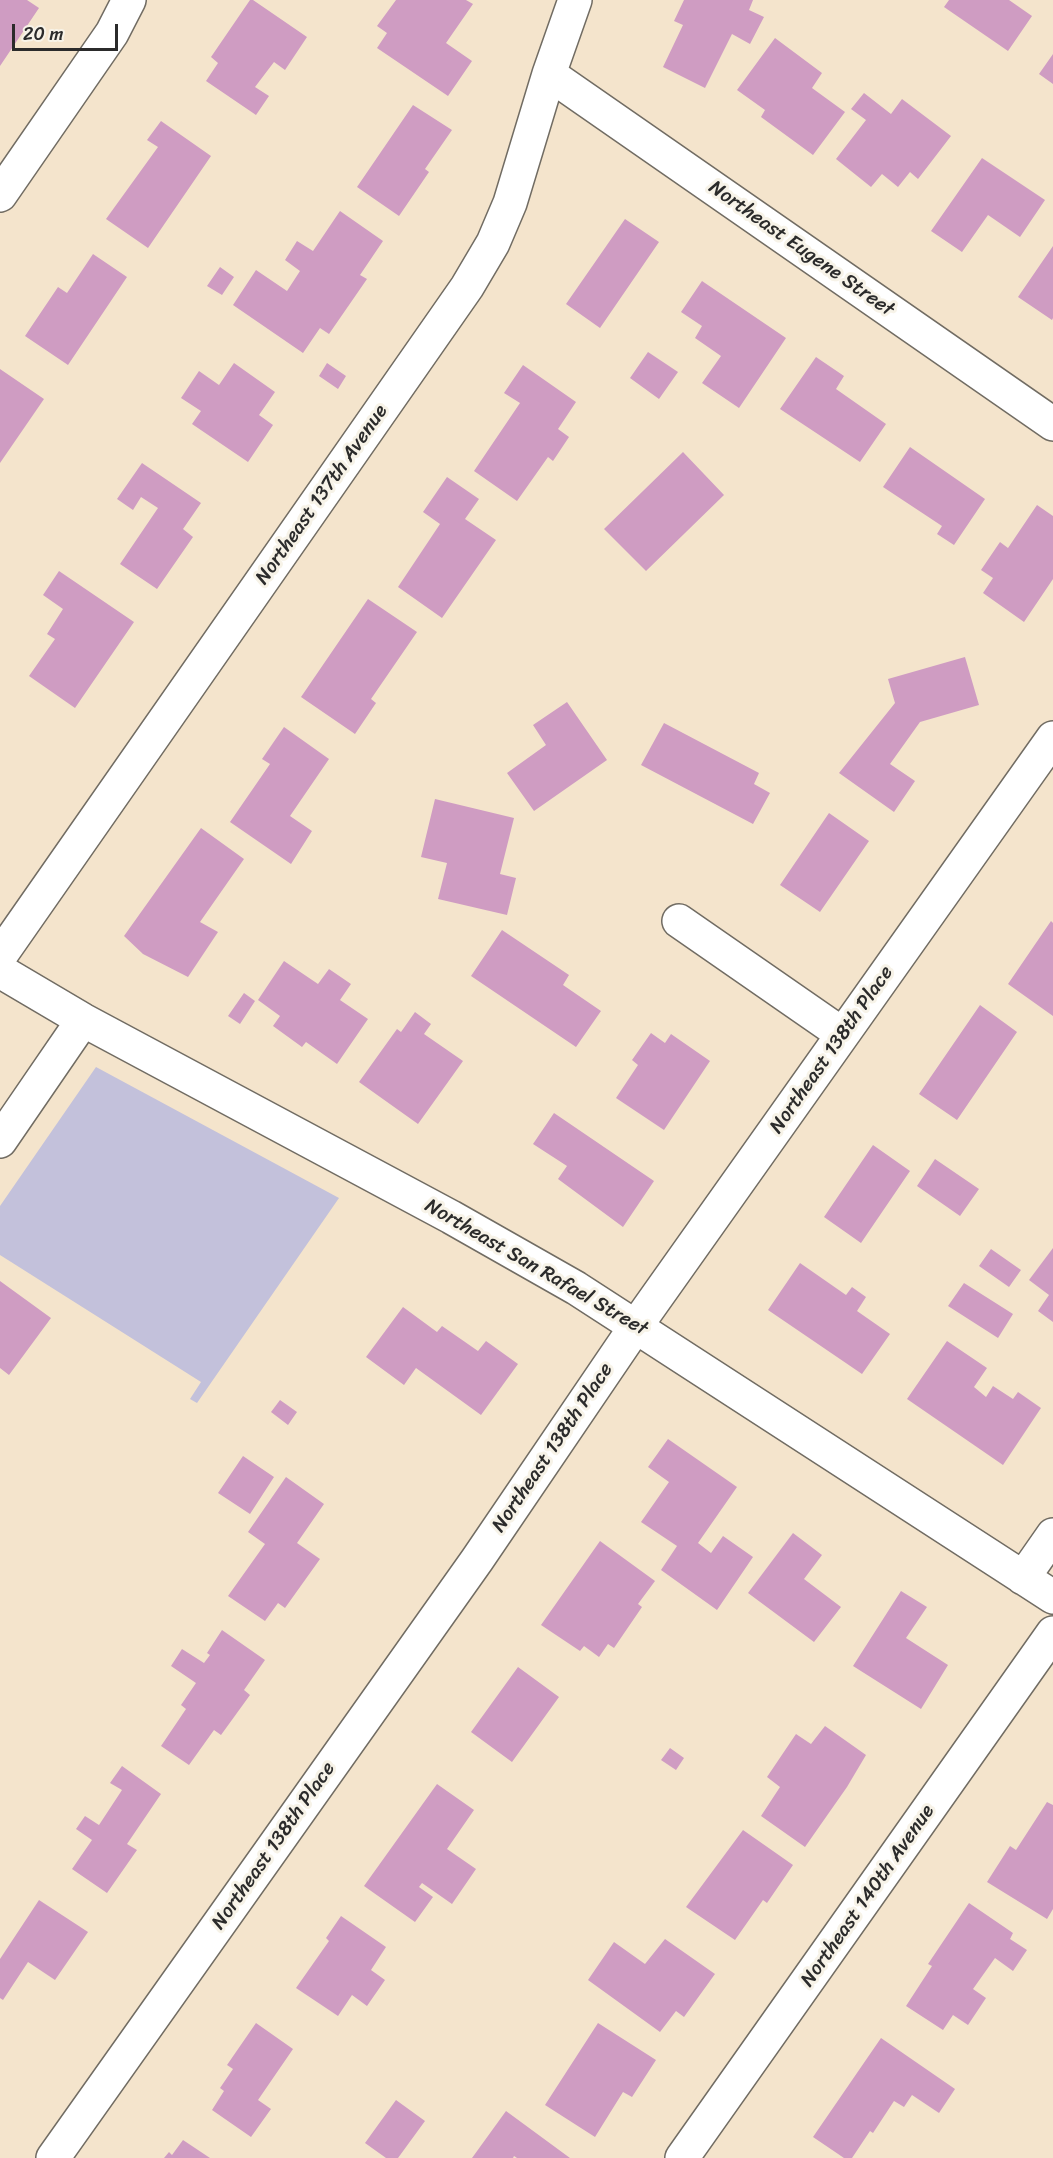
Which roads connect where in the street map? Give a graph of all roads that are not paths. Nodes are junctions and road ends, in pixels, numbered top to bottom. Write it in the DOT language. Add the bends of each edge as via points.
graph roads {
  1 [pos="129,0"];
  2 [pos="575,0"];
  3 [pos="549,74"];
  4 [pos="0,195"];
  5 [pos="1053,424"];
  6 [pos="1053,738"];
  7 [pos="679,921"];
  8 [pos="0,956"];
  9 [pos="0,971"];
  10 [pos="83,1020"];
  11 [pos="842,1035"];
  12 [pos="0,1141"];
  13 [pos="636,1326"];
  14 [pos="1053,1535"];
  15 [pos="1023,1578"];
  16 [pos="1053,1597"];
  17 [pos="1053,1633"];
  18 [pos="53,2158"];
  19 [pos="682,2158"];
  1 -- 4 [label="street" via="112,33"];
  2 -- 3 [label="street, Northeast 137th Avenue"];
  3 -- 5 [label="street, Northeast Eugene Street"];
  3 -- 8 [label="street, Northeast 137th Avenue" via="510,203 493,243 467,287"];
  6 -- 11 [label="street, Northeast 138th Place"];
  7 -- 11 [label="street"];
  9 -- 10 [label="street, Northeast San Rafael Street"];
  10 -- 12 [label="street"];
  10 -- 13 [label="street, Northeast San Rafael Street" via="461,1222"];
  11 -- 13 [label="street, Northeast 138th Place"];
  13 -- 15 [label="street, Northeast San Rafael Street"];
  13 -- 18 [label="street, Northeast 138th Place" via="477,1560"];
  14 -- 15 [label="street"];
  15 -- 16 [label="street, Northeast San Rafael Street"];
  17 -- 19 [label="street, Northeast 140th Avenue"];
}
